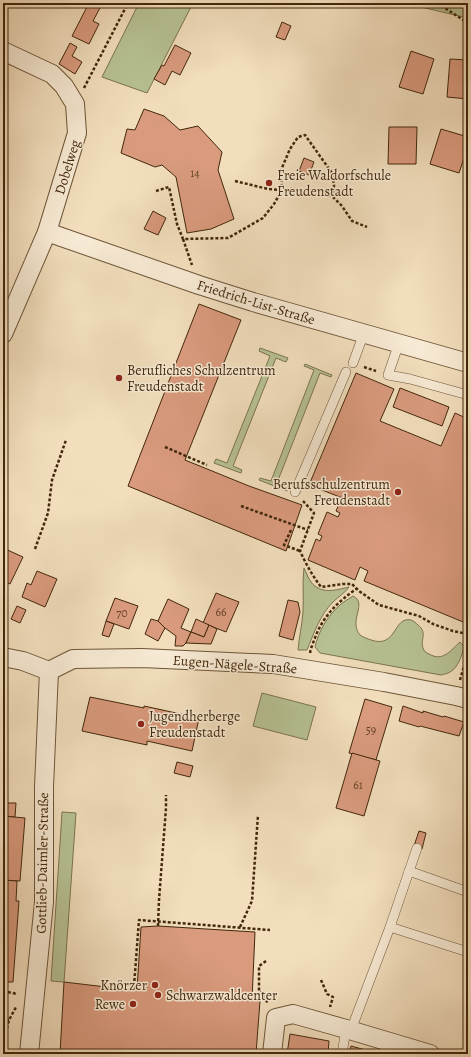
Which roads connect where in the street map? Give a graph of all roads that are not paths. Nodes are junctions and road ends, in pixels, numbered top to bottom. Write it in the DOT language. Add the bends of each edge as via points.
graph roads {
  1 [pos="3,51"];
  2 [pos="47,232"];
  3 [pos="364,333"];
  4 [pos="3,334"];
  5 [pos="399,343"];
  6 [pos="353,363"];
  7 [pos="468,363"];
  8 [pos="346,372"];
  9 [pos="468,395"];
  10 [pos="295,492"];
  11 [pos="3,657"];
  12 [pos="49,670"];
  13 [pos="462,698"];
  14 [pos="417,848"];
  15 [pos="409,871"];
  16 [pos="468,892"];
  17 [pos="390,927"];
  18 [pos="468,952"];
  19 [pos="349,1029"];
  20 [pos="29,1054"];
  21 [pos="272,1054"];
  22 [pos="342,1054"];
  23 [pos="430,1054"];
  1 -- 2 [label="street, Dobelweg" via="52,74 64,86 75,104 77,133"];
  2 -- 3 [label="street, Friedrich-List-Straße" via="198,285"];
  2 -- 4 [label="street, Dobelweg"];
  3 -- 5 [label="street, Friedrich-List-Straße"];
  3 -- 6 [label="lane"];
  5 -- 7 [label="street, Friedrich-List-Straße"];
  5 -- 9 [label="lane" via="388,375"];
  8 -- 10 [label="lane"];
  11 -- 12 [label="street"];
  12 -- 13 [label="street, Eugen-Nägele-Straße" via="73,659 142,658 273,664"];
  12 -- 20 [label="street, Gottlieb-Daimler-Straße" via="44,788 44,902"];
  14 -- 15 [label="lane"];
  15 -- 16 [label="lane"];
  15 -- 17 [label="lane"];
  17 -- 18 [label="lane"];
  17 -- 19 [label="lane"];
  19 -- 21 [label="street" via="293,1014 276,1018"];
  19 -- 22 [label="lane"];
  19 -- 23 [label="street"];
}
